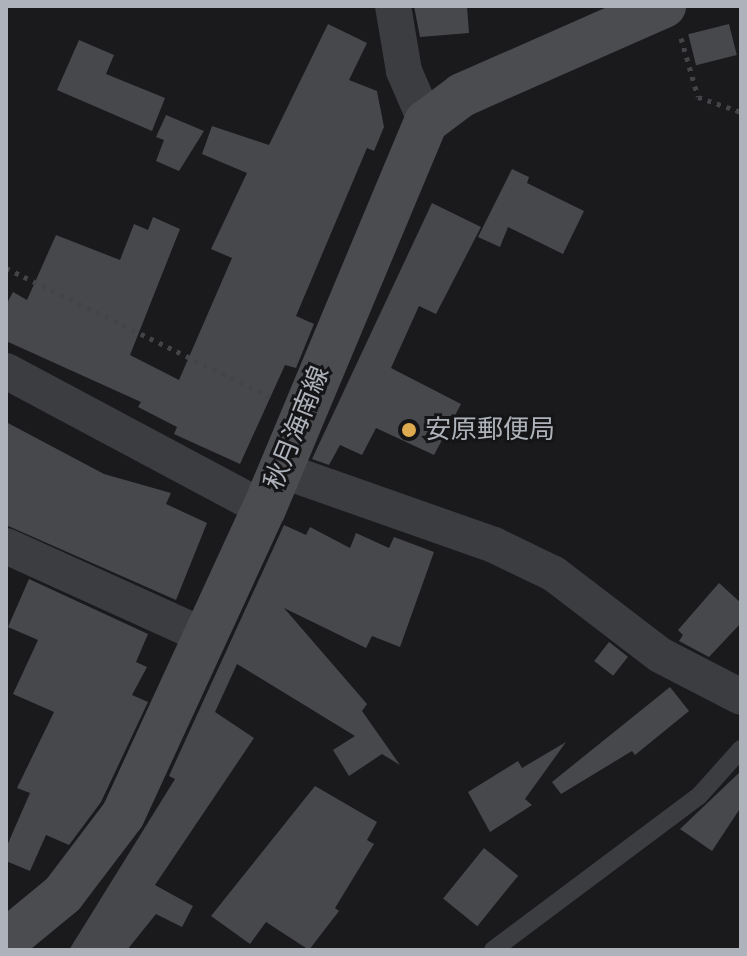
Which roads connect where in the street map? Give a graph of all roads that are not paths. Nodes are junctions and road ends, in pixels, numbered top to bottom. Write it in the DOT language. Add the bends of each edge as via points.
graph roads {
  1 [pos="393,6"];
  2 [pos="670,14"];
  3 [pos="426,122"];
  4 [pos="6,371"];
  5 [pos="272,490"];
  6 [pos="6,546"];
  7 [pos="204,636"];
  8 [pos="741,697"];
  9 [pos="741,749"];
  10 [pos="6,941"];
  11 [pos="493,950"];
  1 -- 3 [label="street" via="404,71"];
  2 -- 3 [label="main road" via="462,95"];
  3 -- 5 [label="main road, 秋月海南線"];
  4 -- 5 [label="street"];
  5 -- 7 [label="main road, 秋月海南線"];
  5 -- 8 [label="street" via="494,545 554,574 660,655"];
  6 -- 7 [label="street"];
  7 -- 10 [label="main road, 秋月海南線" via="123,815 63,894"];
  9 -- 11 [label="lane" via="699,796"];
}
